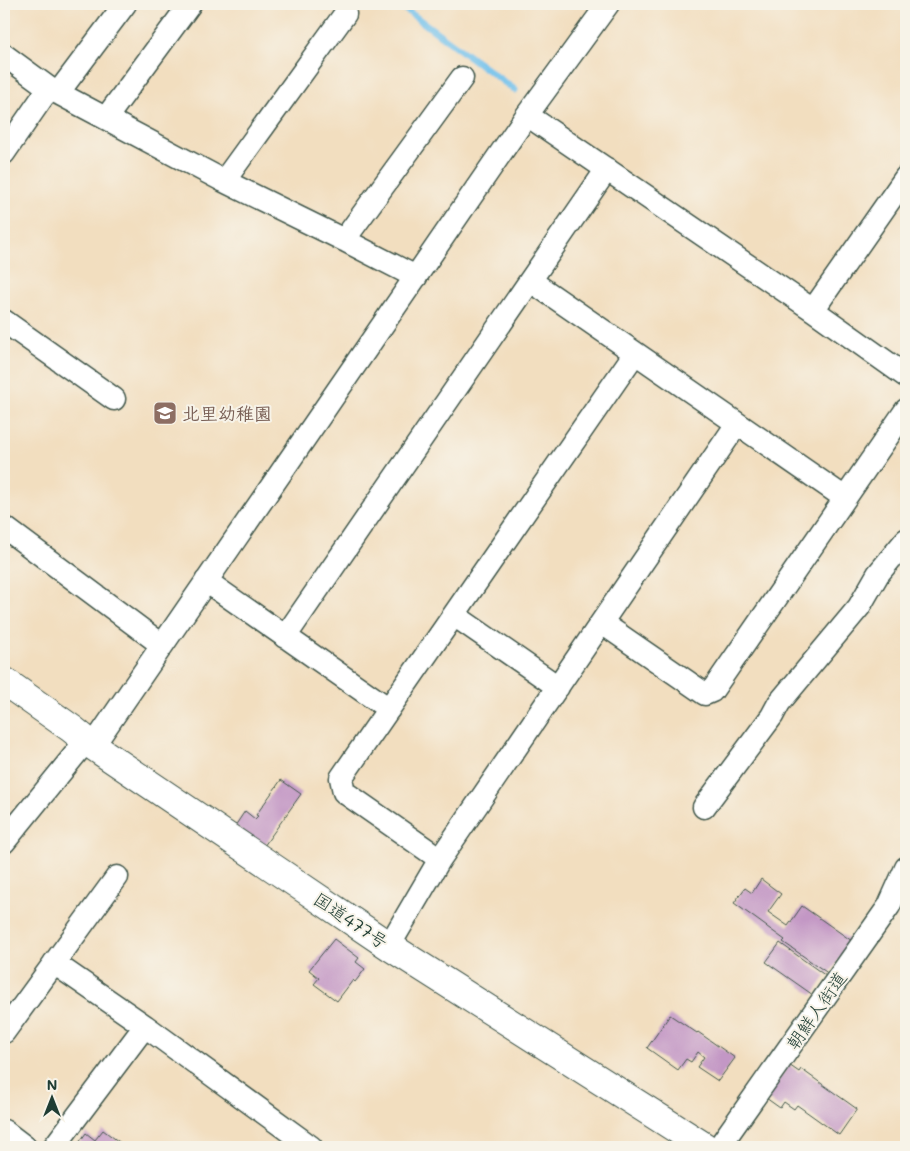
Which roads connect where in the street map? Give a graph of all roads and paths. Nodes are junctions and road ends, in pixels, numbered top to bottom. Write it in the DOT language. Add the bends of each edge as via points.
graph roads {
  1 [pos="125,4"];
  2 [pos="190,4"];
  3 [pos="608,4"];
  4 [pos="345,14"];
  5 [pos="4,55"];
  6 [pos="462,78"];
  7 [pos="54,90"];
  8 [pos="528,115"];
  9 [pos="106,118"];
  10 [pos="4,154"];
  11 [pos="607,169"];
  12 [pos="906,177"];
  13 [pos="224,181"];
  14 [pos="344,240"];
  15 [pos="416,277"];
  16 [pos="531,281"];
  17 [pos="813,310"];
  18 [pos="4,321"];
  19 [pos="635,353"];
  20 [pos="906,376"];
  21 [pos="114,399"];
  22 [pos="906,410"];
  23 [pos="737,424"];
  24 [pos="845,498"];
  25 [pos="4,527"];
  26 [pos="906,540"];
  27 [pos="206,582"];
  28 [pos="454,615"];
  29 [pos="602,622"];
  30 [pos="285,637"];
  31 [pos="162,645"];
  32 [pos="4,681"];
  33 [pos="558,687"];
  34 [pos="389,709"];
  35 [pos="90,743"];
  36 [pos="704,806"];
  37 [pos="4,842"];
  38 [pos="440,859"];
  39 [pos="906,868"];
  40 [pos="117,877"];
  41 [pos="389,946"];
  42 [pos="54,963"];
  43 [pos="145,1026"];
  44 [pos="4,1032"];
  45 [pos="4,1131"];
  46 [pos="25,1147"];
  47 [pos="54,1147"];
  48 [pos="311,1147"];
  49 [pos="705,1147"];
  50 [pos="719,1147"];
  1 -- 7 [label="street"];
  2 -- 9 [label="street"];
  3 -- 8 [label="street"];
  4 -- 13 [label="street"];
  5 -- 7 [label="street"];
  6 -- 14 [label="street"];
  7 -- 9 [label="street"];
  7 -- 10 [label="street"];
  8 -- 11 [label="street"];
  8 -- 15 [label="street"];
  9 -- 13 [label="street"];
  11 -- 16 [label="street"];
  11 -- 17 [label="street"];
  12 -- 17 [label="street"];
  13 -- 14 [label="street"];
  14 -- 15 [label="street"];
  15 -- 27 [label="street"];
  16 -- 19 [label="street"];
  16 -- 30 [label="street"];
  17 -- 20 [label="street"];
  18 -- 21 [label="street"];
  19 -- 23 [label="street"];
  19 -- 28 [label="street"];
  22 -- 24 [label="street"];
  23 -- 24 [label="street"];
  23 -- 29 [label="street"];
  24 -- 29 [label="street" via="712,691 705,694"];
  25 -- 31 [label="street"];
  26 -- 36 [label="street"];
  27 -- 30 [label="street"];
  27 -- 31 [label="street"];
  28 -- 33 [label="street"];
  28 -- 34 [label="street"];
  29 -- 33 [label="street"];
  30 -- 34 [label="street"];
  31 -- 35 [label="street"];
  32 -- 35 [label="highway, 国道477号"];
  33 -- 38 [label="street"];
  34 -- 38 [label="street" via="341,778 344,792"];
  35 -- 37 [label="street"];
  35 -- 41 [label="highway, 国道477号"];
  38 -- 41 [label="street"];
  39 -- 50 [label="street, 朝鮮人街道" via="890,906"];
  40 -- 42 [label="street"];
  41 -- 49 [label="highway, 国道477号"];
  42 -- 43 [label="street"];
  42 -- 44 [label="street"];
  43 -- 47 [label="street"];
  43 -- 48 [label="street"];
  45 -- 46 [label="street"];
}
